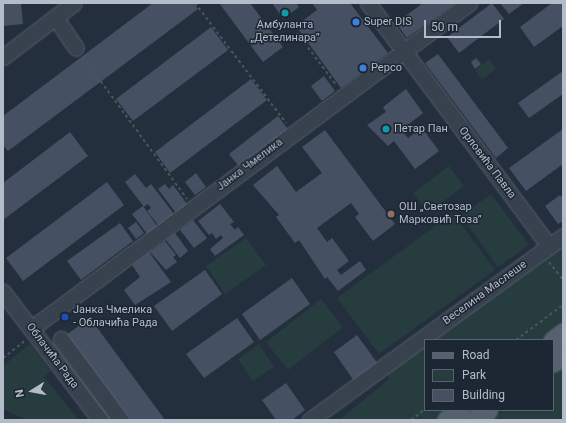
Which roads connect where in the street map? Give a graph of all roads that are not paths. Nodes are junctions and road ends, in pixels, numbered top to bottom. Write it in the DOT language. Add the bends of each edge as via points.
graph roads {
  1 [pos="74,3"];
  2 [pos="368,3"];
  3 [pos="469,3"];
  4 [pos="55,17"];
  5 [pos="76,48"];
  6 [pos="404,51"];
  7 [pos="3,57"];
  8 [pos="563,236"];
  9 [pos="545,249"];
  10 [pos="3,292"];
  11 [pos="32,328"];
  12 [pos="563,333"];
  13 [pos="61,339"];
  14 [pos="554,340"];
  15 [pos="563,354"];
  16 [pos="554,361"];
  17 [pos="459,411"];
  18 [pos="487,411"];
  19 [pos="100,420"];
  20 [pos="121,420"];
  21 [pos="310,420"];
  22 [pos="447,420"];
  23 [pos="475,420"];
  1 -- 4 [label="street"];
  2 -- 6 [label="street, Орловића Павла"];
  3 -- 6 [label="street, Јанка Чмелика"];
  4 -- 5 [label="street"];
  4 -- 7 [label="street"];
  6 -- 9 [label="street, Орловића Павла"];
  6 -- 11 [label="street, Јанка Чмелика"];
  8 -- 9 [label="street, Веселина Маслеше"];
  9 -- 21 [label="street, Веселина Маслеше"];
  10 -- 11 [label="street, Облачића Рада"];
  11 -- 19 [label="street, Облачића Рада"];
  12 -- 14 [label="main road"];
  13 -- 20 [label="street"];
  15 -- 16 [label="main road"];
  17 -- 22 [label="main road"];
  18 -- 23 [label="main road"];
}
